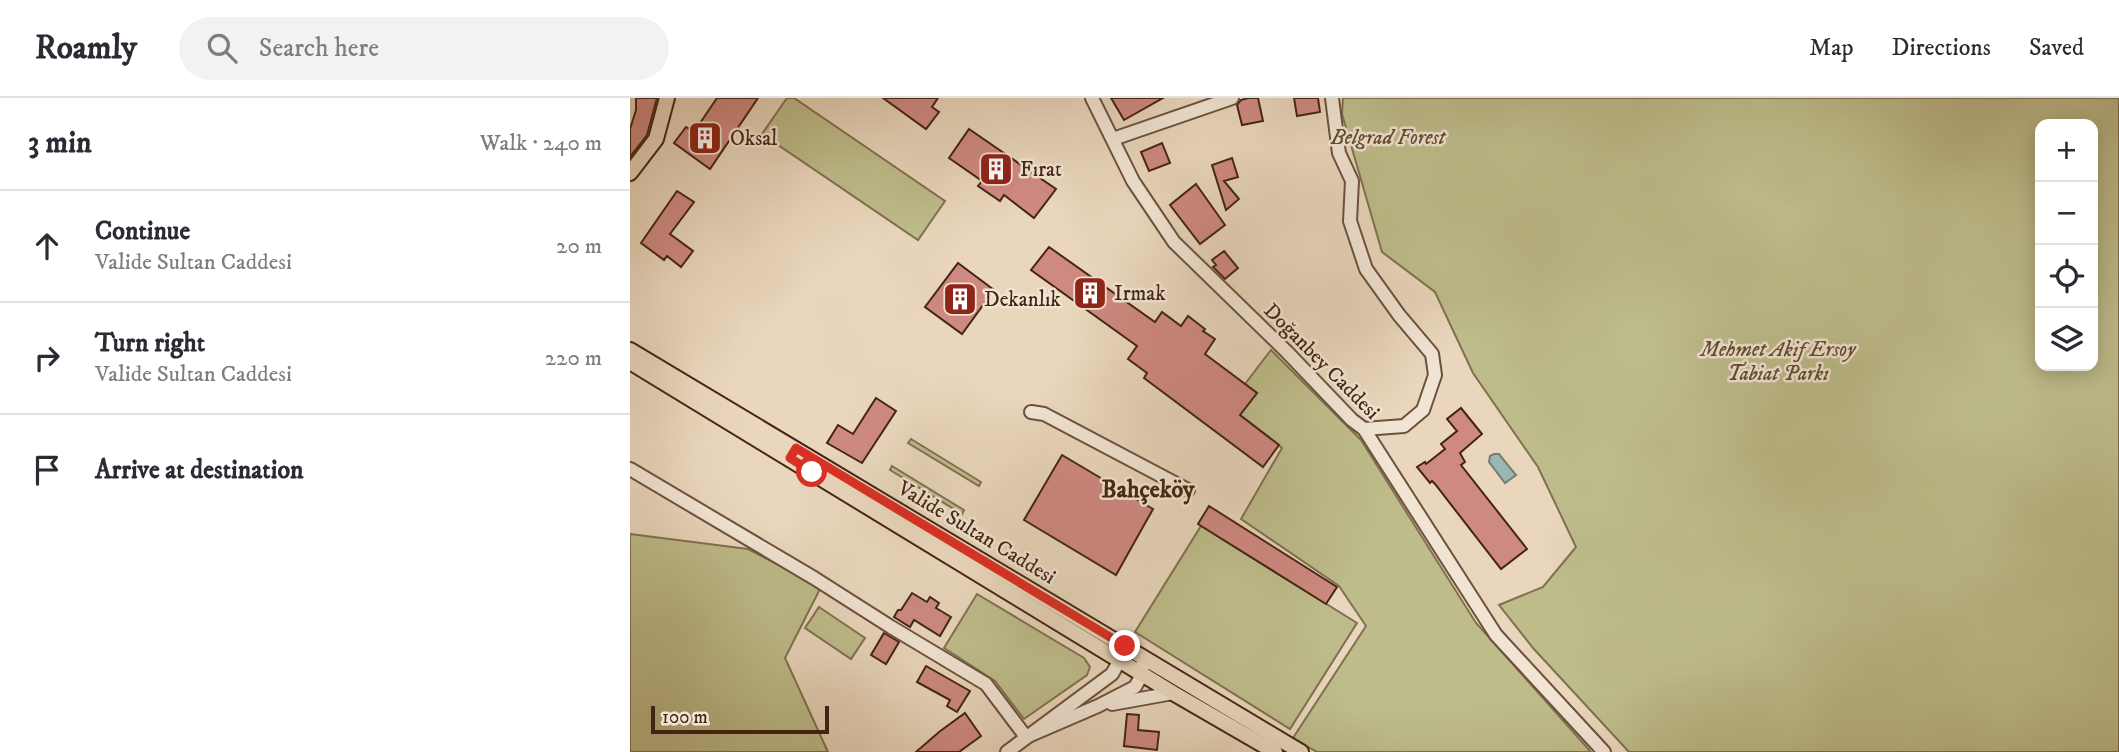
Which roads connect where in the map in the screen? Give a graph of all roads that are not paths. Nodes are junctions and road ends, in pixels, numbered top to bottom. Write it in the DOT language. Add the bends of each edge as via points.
graph roads {
  1 [pos="667,98"];
  2 [pos="1232,98"];
  3 [pos="1332,98"];
  4 [pos="1098,100"];
  5 [pos="1112,139"];
  6 [pos="630,173"];
  7 [pos="630,350"];
  8 [pos="630,362"];
  9 [pos="1031,412"];
  10 [pos="1364,429"];
  11 [pos="793,453"];
  12 [pos="630,469"];
  13 [pos="1188,490"];
  14 [pos="1143,657"];
  15 [pos="1120,660"];
  16 [pos="1142,675"];
  17 [pos="1173,693"];
  18 [pos="1098,706"];
  19 [pos="1026,737"];
  20 [pos="1007,752"];
  21 [pos="1275,752"];
  22 [pos="1301,752"];
  23 [pos="1604,752"];
  1 -- 6 [label="main road" via="656,139"];
  2 -- 5 [label="street"];
  3 -- 10 [label="street" via="1339,153 1352,181 1350,221 1366,269 1432,354 1435,375 1423,410 1404,426"];
  4 -- 5 [label="street, Doğanbey Caddesi"];
  5 -- 10 [label="street, Doğanbey Caddesi" via="1133,181 1174,242"];
  7 -- 11 [label="main road, Valide Sultan Caddesi"];
  8 -- 11 [label="main road, Valide Sultan Caddesi"];
  9 -- 13 [label="street" via="1044,414"];
  10 -- 23 [label="street, Doğanbey Caddesi" via="1496,635"];
  11 -- 14 [label="main road, Valide Sultan Caddesi"];
  11 -- 15 [label="main road, Valide Sultan Caddesi"];
  12 -- 19 [label="street" via="986,684"];
  14 -- 16 [label="street"];
  14 -- 22 [label="main road, Valide Sultan Caddesi"];
  15 -- 16 [label="main road, Valide Sultan Caddesi"];
  15 -- 19 [label="street" via="1112,674"];
  16 -- 17 [label="main road, Valide Sultan Caddesi"];
  16 -- 18 [label="street" via="1135,687"];
  17 -- 18 [label="street"];
  17 -- 21 [label="main road, Valide Sultan Caddesi"];
  18 -- 19 [label="street"];
  19 -- 20 [label="street"];
}
